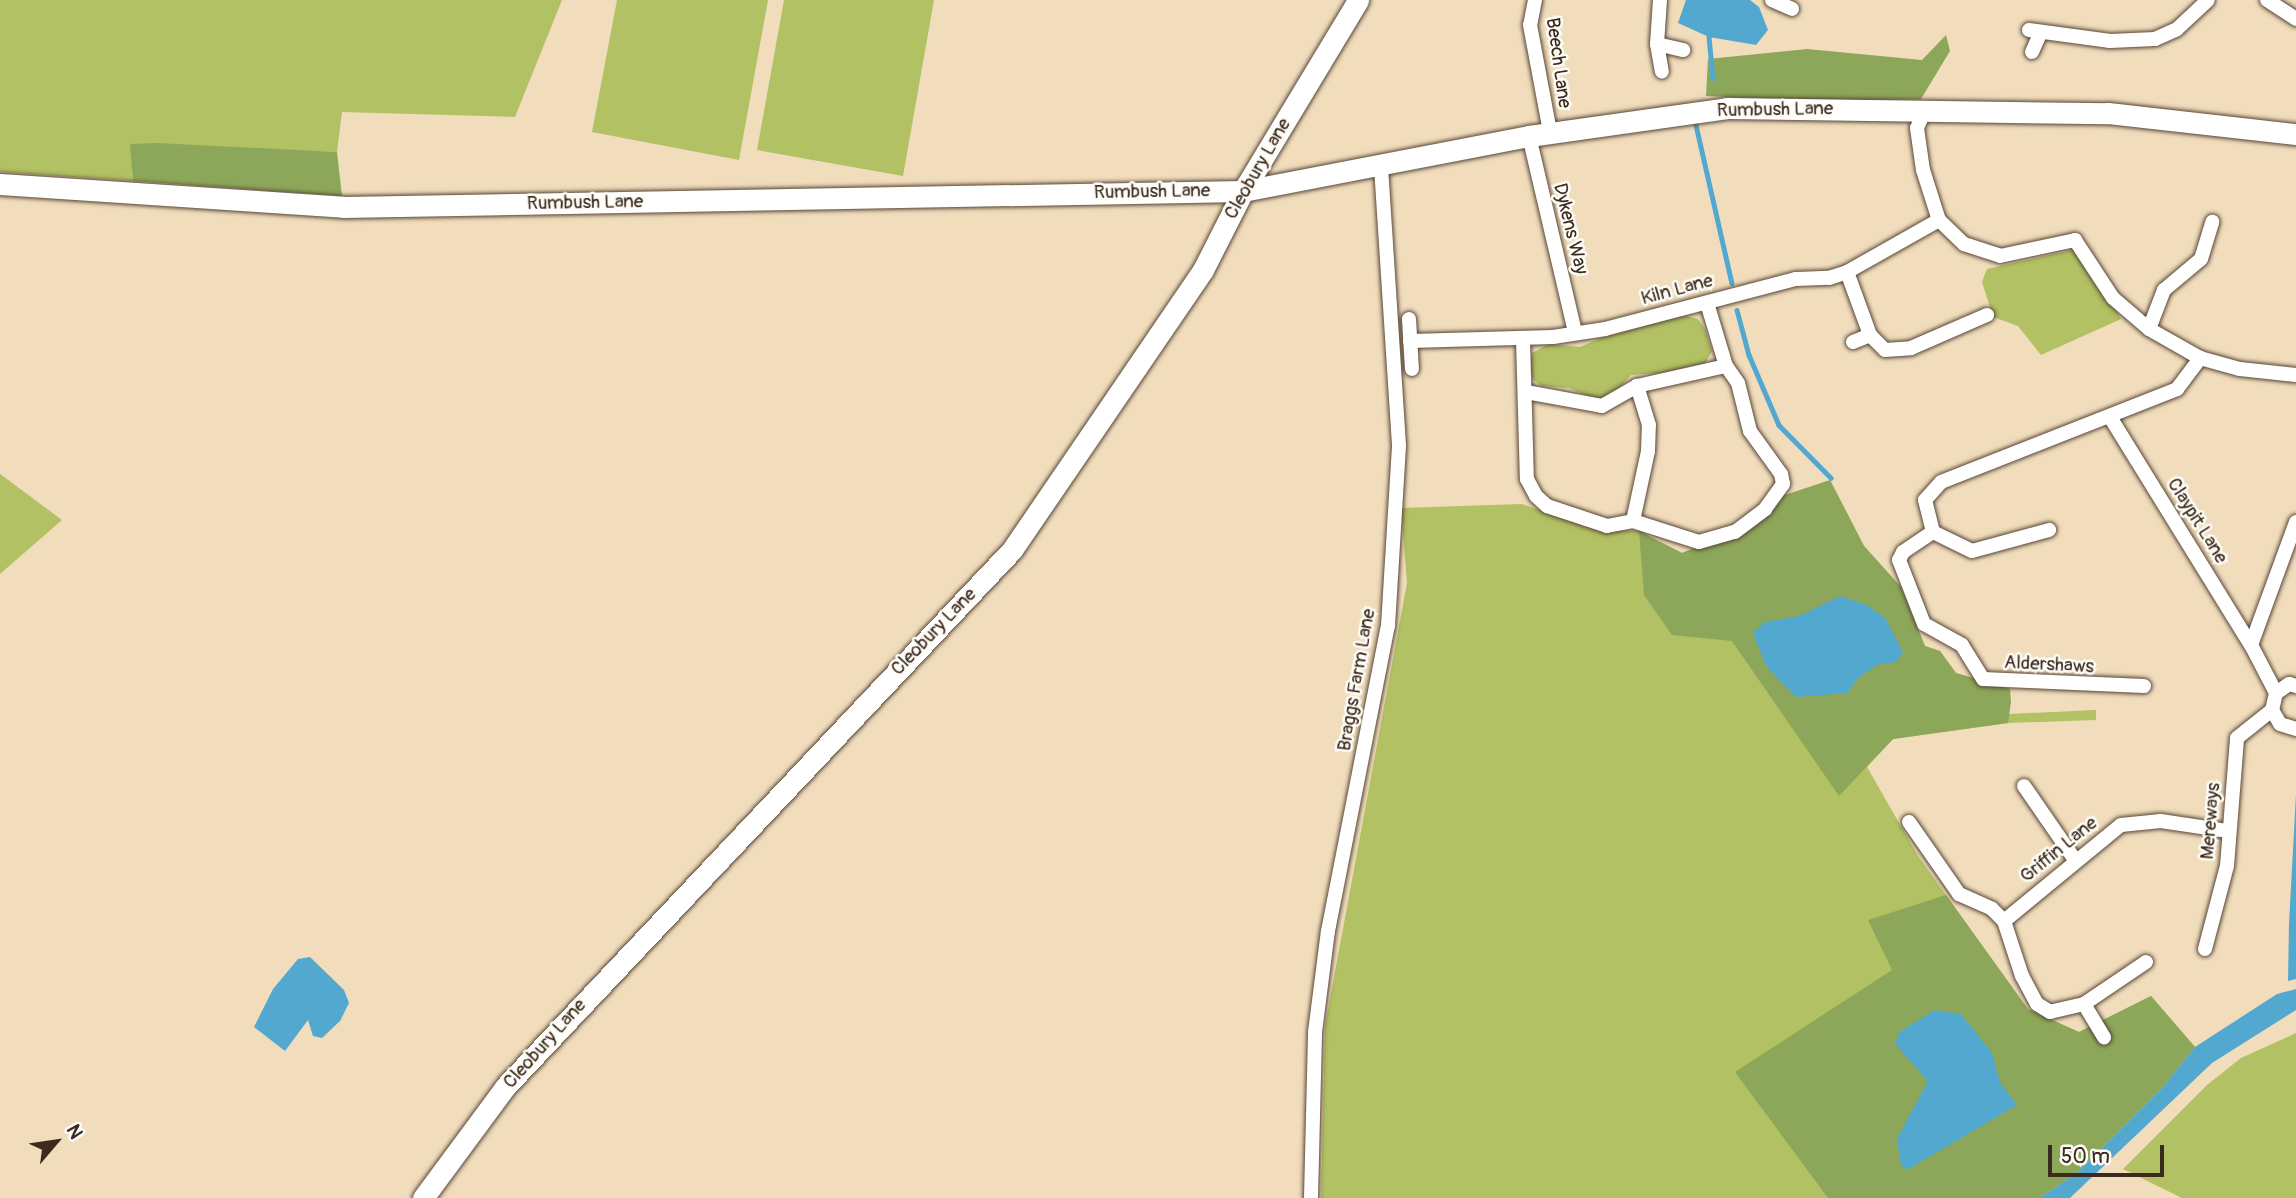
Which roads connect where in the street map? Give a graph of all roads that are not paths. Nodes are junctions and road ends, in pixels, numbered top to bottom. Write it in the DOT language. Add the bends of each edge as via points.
graph roads {
  1 [pos="1358,0"];
  2 [pos="1535,0"];
  3 [pos="1661,0"];
  4 [pos="1772,0"];
  5 [pos="2208,0"];
  6 [pos="2267,0"];
  7 [pos="1792,9"];
  8 [pos="2296,19"];
  9 [pos="1657,44"];
  10 [pos="1684,50"];
  11 [pos="2032,52"];
  12 [pos="1662,72"];
  13 [pos="1925,110"];
  14 [pos="1550,132"];
  15 [pos="2296,134"];
  16 [pos="1529,136"];
  17 [pos="1381,164"];
  18 [pos="0,184"];
  19 [pos="1242,191"];
  20 [pos="1939,220"];
  21 [pos="2212,222"];
  22 [pos="1847,272"];
  23 [pos="1707,303"];
  24 [pos="1987,314"];
  25 [pos="1409,319"];
  26 [pos="2149,329"];
  27 [pos="1575,332"];
  28 [pos="1870,335"];
  29 [pos="1523,340"];
  30 [pos="1410,341"];
  31 [pos="1853,342"];
  32 [pos="2200,358"];
  33 [pos="1726,366"];
  34 [pos="1412,369"];
  35 [pos="2296,375"];
  36 [pos="1637,386"];
  37 [pos="1526,392"];
  38 [pos="2110,417"];
  39 [pos="1633,521"];
  40 [pos="2296,522"];
  41 [pos="2049,530"];
  42 [pos="1933,532"];
  43 [pos="2251,645"];
  44 [pos="2144,686"];
  45 [pos="2296,686"];
  46 [pos="2276,693"];
  47 [pos="2272,710"];
  48 [pos="2296,729"];
  49 [pos="2024,786"];
  50 [pos="1909,822"];
  51 [pos="2228,831"];
  52 [pos="2075,860"];
  53 [pos="2004,921"];
  54 [pos="2204,949"];
  55 [pos="2146,962"];
  56 [pos="2084,1004"];
  57 [pos="2105,1037"];
  58 [pos="423,1198"];
  59 [pos="1311,1198"];
  1 -- 19 [label="street, Cleobury Lane"];
  2 -- 14 [label="street, Beech Lane" via="1530,25"];
  3 -- 9 [label="street"];
  4 -- 7 [label="street"];
  5 -- 11 [label="street" via="2177,29 2155,39 2110,41 2035,31"];
  6 -- 8 [label="street"];
  9 -- 10 [label="street"];
  9 -- 12 [label="street"];
  13 -- 14 [label="street, Rumbush Lane" via="1727,107"];
  13 -- 15 [label="street, Rumbush Lane" via="2108,113"];
  13 -- 20 [label="street" via="1917,128"];
  14 -- 16 [label="street, Rumbush Lane"];
  16 -- 17 [label="street, Rumbush Lane"];
  16 -- 27 [label="street, Dykens Way"];
  17 -- 19 [label="street, Rumbush Lane"];
  17 -- 59 [label="street, Braggs Farm Lane" via="1399,445 1388,626 1320,995"];
  18 -- 19 [label="street, Rumbush Lane" via="343,207"];
  19 -- 58 [label="street, Cleobury Lane" via="1203,270 1012,550 505,1087"];
  20 -- 22 [label="street, Kiln Lane"];
  20 -- 26 [label="street" via="1964,244 2000,256 2068,234 2113,298"];
  21 -- 26 [label="street" via="2201,259 2164,290"];
  22 -- 23 [label="street, Kiln Lane" via="1797,279"];
  22 -- 28 [label="street"];
  23 -- 27 [label="street, Kiln Lane"];
  23 -- 33 [label="street"];
  24 -- 28 [label="street" via="1900,351 1885,350"];
  25 -- 30 [label="street"];
  26 -- 32 [label="street"];
  27 -- 29 [label="street, Kiln Lane"];
  28 -- 31 [label="street"];
  29 -- 30 [label="street, Kiln Lane"];
  29 -- 37 [label="street"];
  30 -- 34 [label="street"];
  32 -- 35 [label="street" via="2240,369"];
  32 -- 38 [label="street" via="2176,389"];
  33 -- 36 [label="street"];
  33 -- 39 [label="street" via="1738,383 1750,431 1781,474 1779,495 1735,532 1699,542"];
  36 -- 37 [label="street" via="1602,405"];
  36 -- 39 [label="street" via="1648,425 1648,451"];
  37 -- 39 [label="street" via="1527,479 1536,496 1548,506 1607,526"];
  38 -- 42 [label="street" via="1941,482 1925,500"];
  38 -- 43 [label="street, Claypit Lane"];
  40 -- 43 [label="street"];
  41 -- 42 [label="street" via="1972,551"];
  42 -- 44 [label="street, Aldershaws" via="1899,559 1924,624 1962,645 1983,679"];
  43 -- 46 [label="street"];
  45 -- 46 [label="street" via="2289,684"];
  46 -- 47 [label="street"];
  47 -- 48 [label="street" via="2280,724"];
  47 -- 51 [label="street, Mereways" via="2237,738"];
  49 -- 52 [label="street"];
  50 -- 53 [label="street" via="1959,894 1992,909"];
  51 -- 52 [label="street, Griffin Lane" via="2161,821 2121,825"];
  51 -- 54 [label="street, Mereways" via="2227,866"];
  52 -- 53 [label="street, Griffin Lane"];
  53 -- 56 [label="street" via="2022,976 2037,1004 2050,1012"];
  55 -- 56 [label="street"];
  56 -- 57 [label="street"];
}
